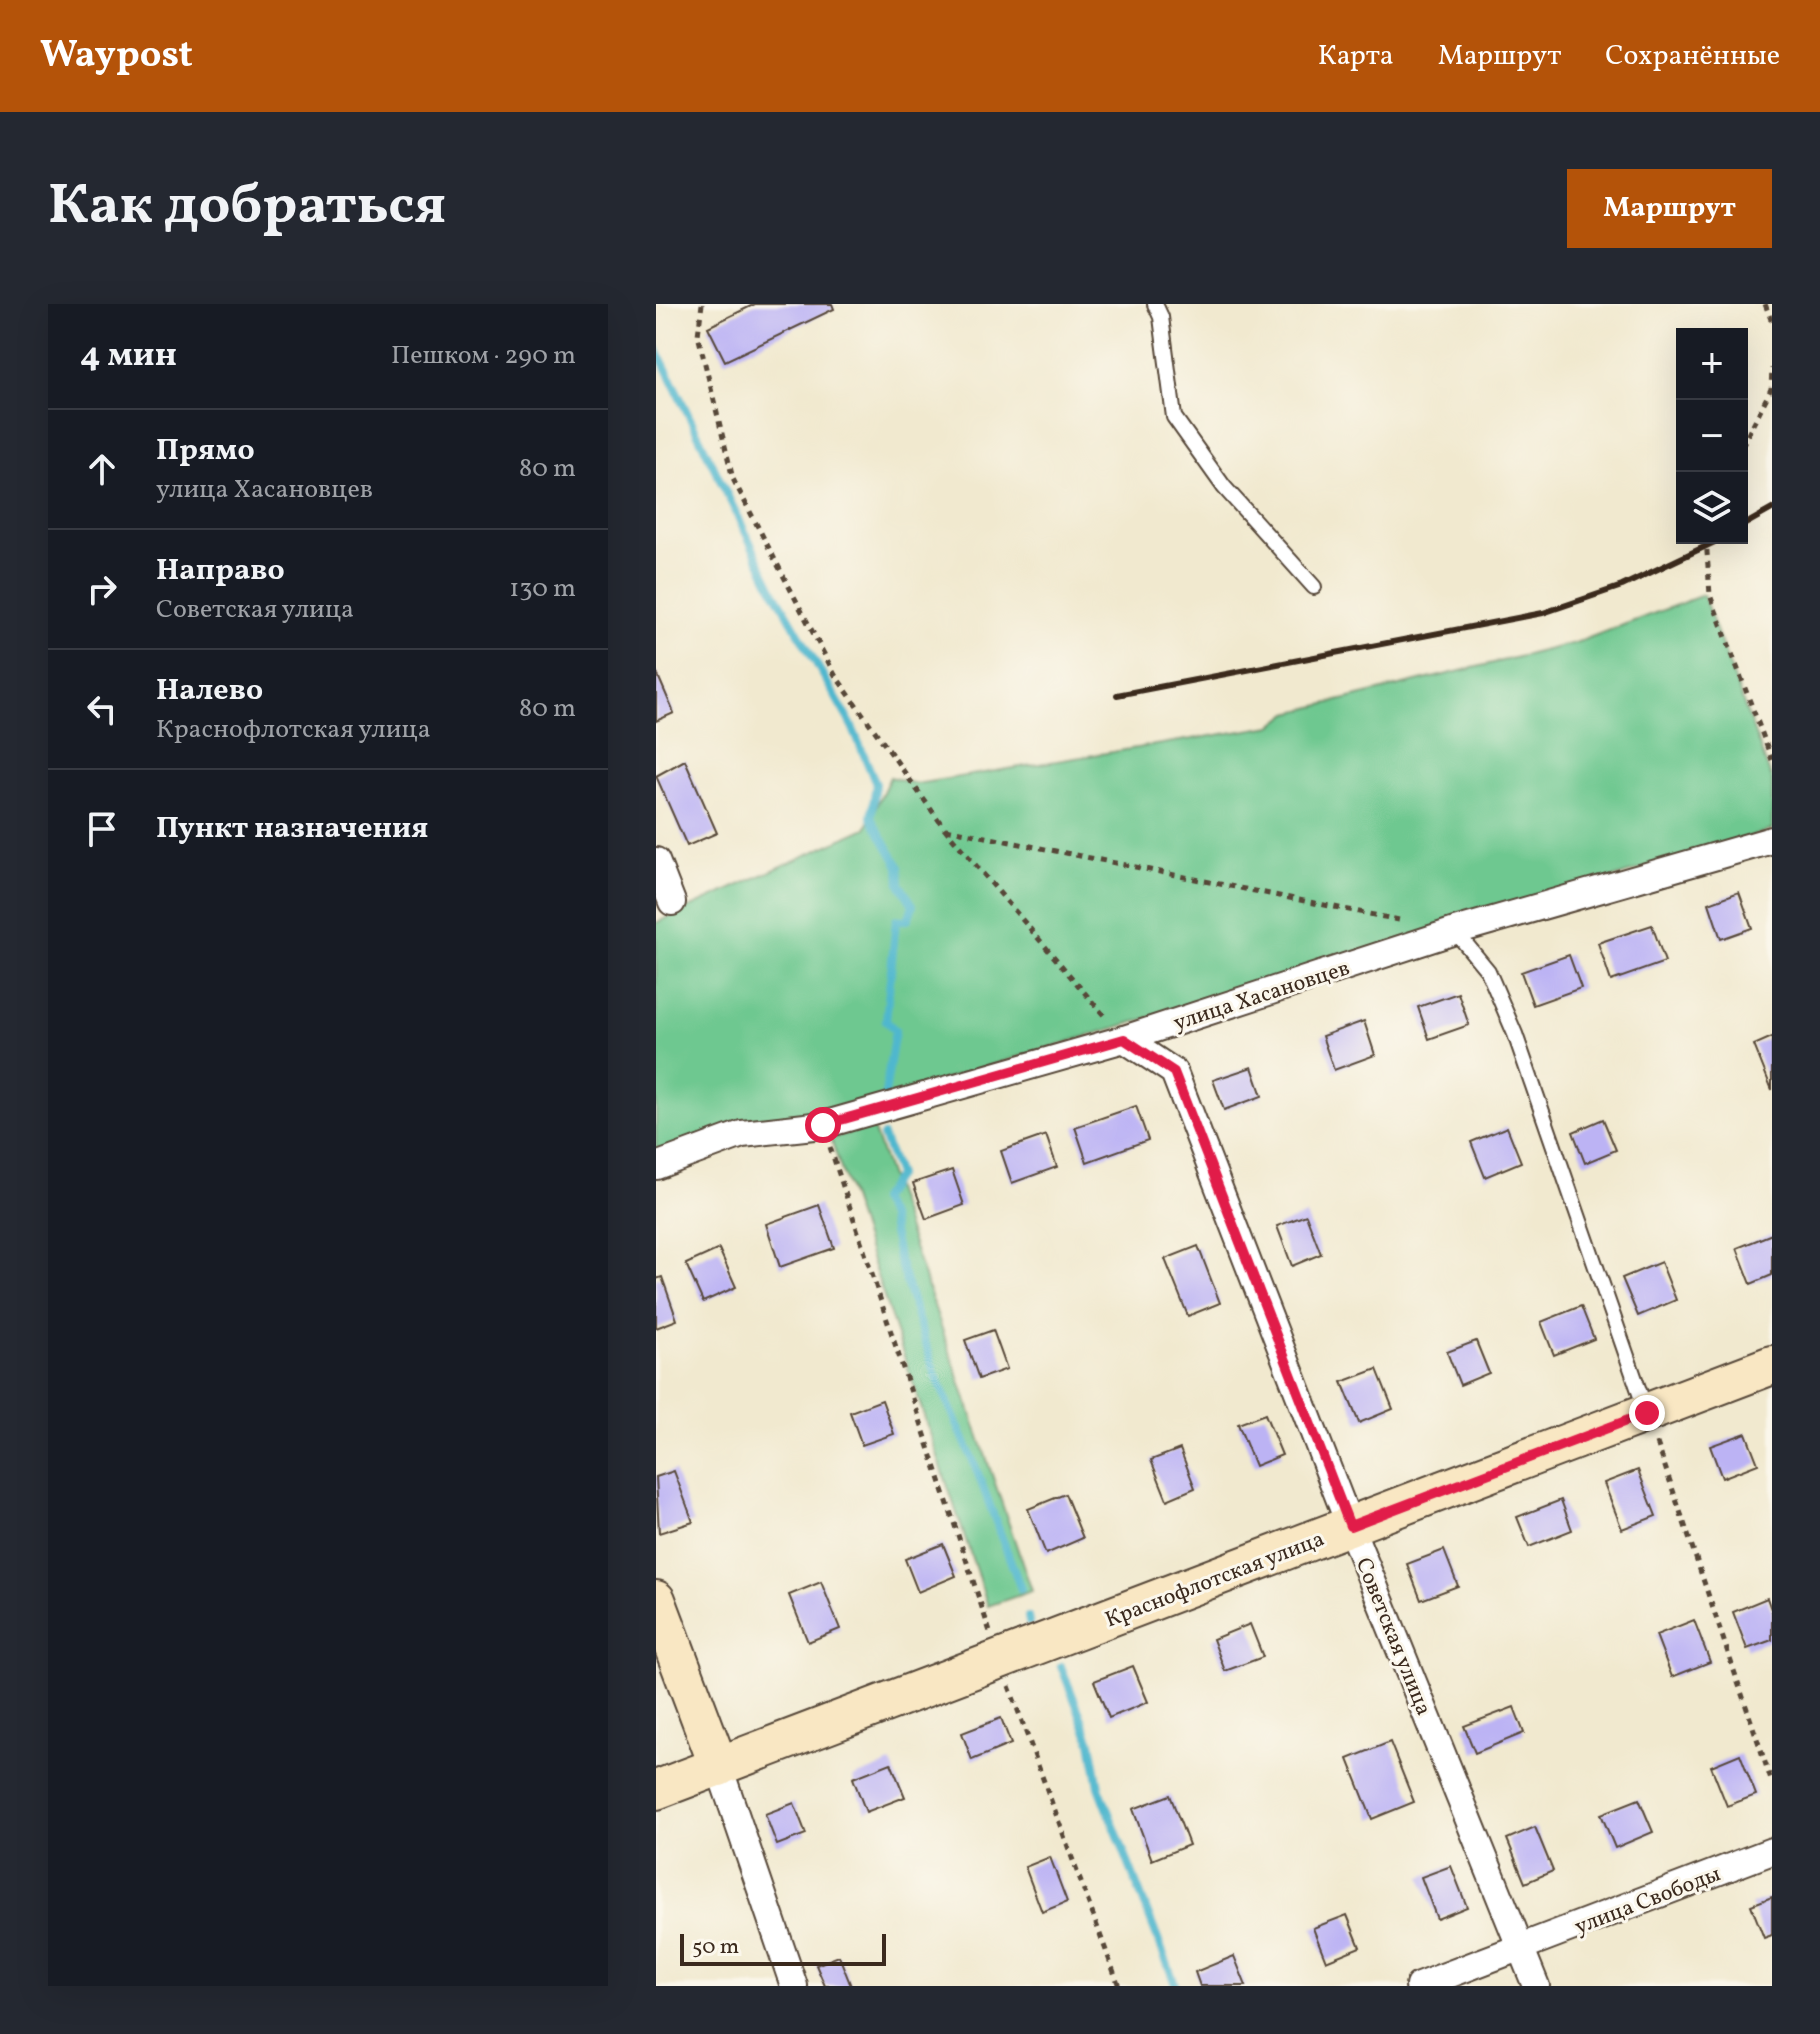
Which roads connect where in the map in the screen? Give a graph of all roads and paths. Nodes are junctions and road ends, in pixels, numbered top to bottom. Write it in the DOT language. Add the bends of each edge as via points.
graph roads {
  1 [pos="702,304"];
  2 [pos="1155,304"];
  3 [pos="1765,304"];
  4 [pos="1772,322"];
  5 [pos="1772,368"];
  6 [pos="1748,434"];
  7 [pos="1706,544"];
  8 [pos="1314,587"];
  9 [pos="1772,760"];
  10 [pos="945,829"];
  11 [pos="1772,840"];
  12 [pos="656,861"];
  13 [pos="672,902"];
  14 [pos="1455,931"];
  15 [pos="1124,1039"];
  16 [pos="823,1125"];
  17 [pos="656,1166"];
  18 [pos="1772,1365"];
  19 [pos="1647,1413"];
  20 [pos="1350,1526"];
  21 [pos="656,1600"];
  22 [pos="1000,1660"];
  23 [pos="719,1767"];
  24 [pos="1772,1783"];
  25 [pos="656,1790"];
  26 [pos="1772,1851"];
  27 [pos="1522,1947"];
  28 [pos="794,1986"];
  29 [pos="1119,1986"];
  30 [pos="1419,1986"];
  31 [pos="1536,1986"];
  1 -- 10 [label="path" via="698,335 733,479 835,675"];
  2 -- 8 [label="lane" via="1174,417 1224,487"];
  3 -- 4 [label="path"];
  5 -- 6 [label="path" via="1771,389"];
  7 -- 9 [label="path" via="1710,595"];
  10 -- 14 [label="path"];
  10 -- 15 [label="path"];
  11 -- 14 [label="street, улица Хасановцев"];
  12 -- 13 [label="street"];
  14 -- 15 [label="street, улица Хасановцев"];
  14 -- 19 [label="lane" via="1488,971 1515,1034"];
  15 -- 16 [label="street, улица Хасановцев"];
  15 -- 20 [label="street, Советская улица" via="1174,1072"];
  16 -- 17 [label="street, улица Хасановцев" via="742,1134"];
  16 -- 22 [label="path"];
  18 -- 19 [label="street, Краснофлотская улица"];
  19 -- 20 [label="street, Краснофлотская улица"];
  19 -- 24 [label="path"];
  20 -- 22 [label="street, Краснофлотская улица"];
  20 -- 27 [label="street, Советская улица"];
  21 -- 23 [label="street"];
  22 -- 23 [label="street, Краснофлотская улица"];
  22 -- 29 [label="path"];
  23 -- 25 [label="street, Краснофлотская улица"];
  23 -- 28 [label="street"];
  26 -- 27 [label="street, улица Свободы"];
  27 -- 30 [label="street, улица Свободы"];
  27 -- 31 [label="street, Советская улица"];
}
